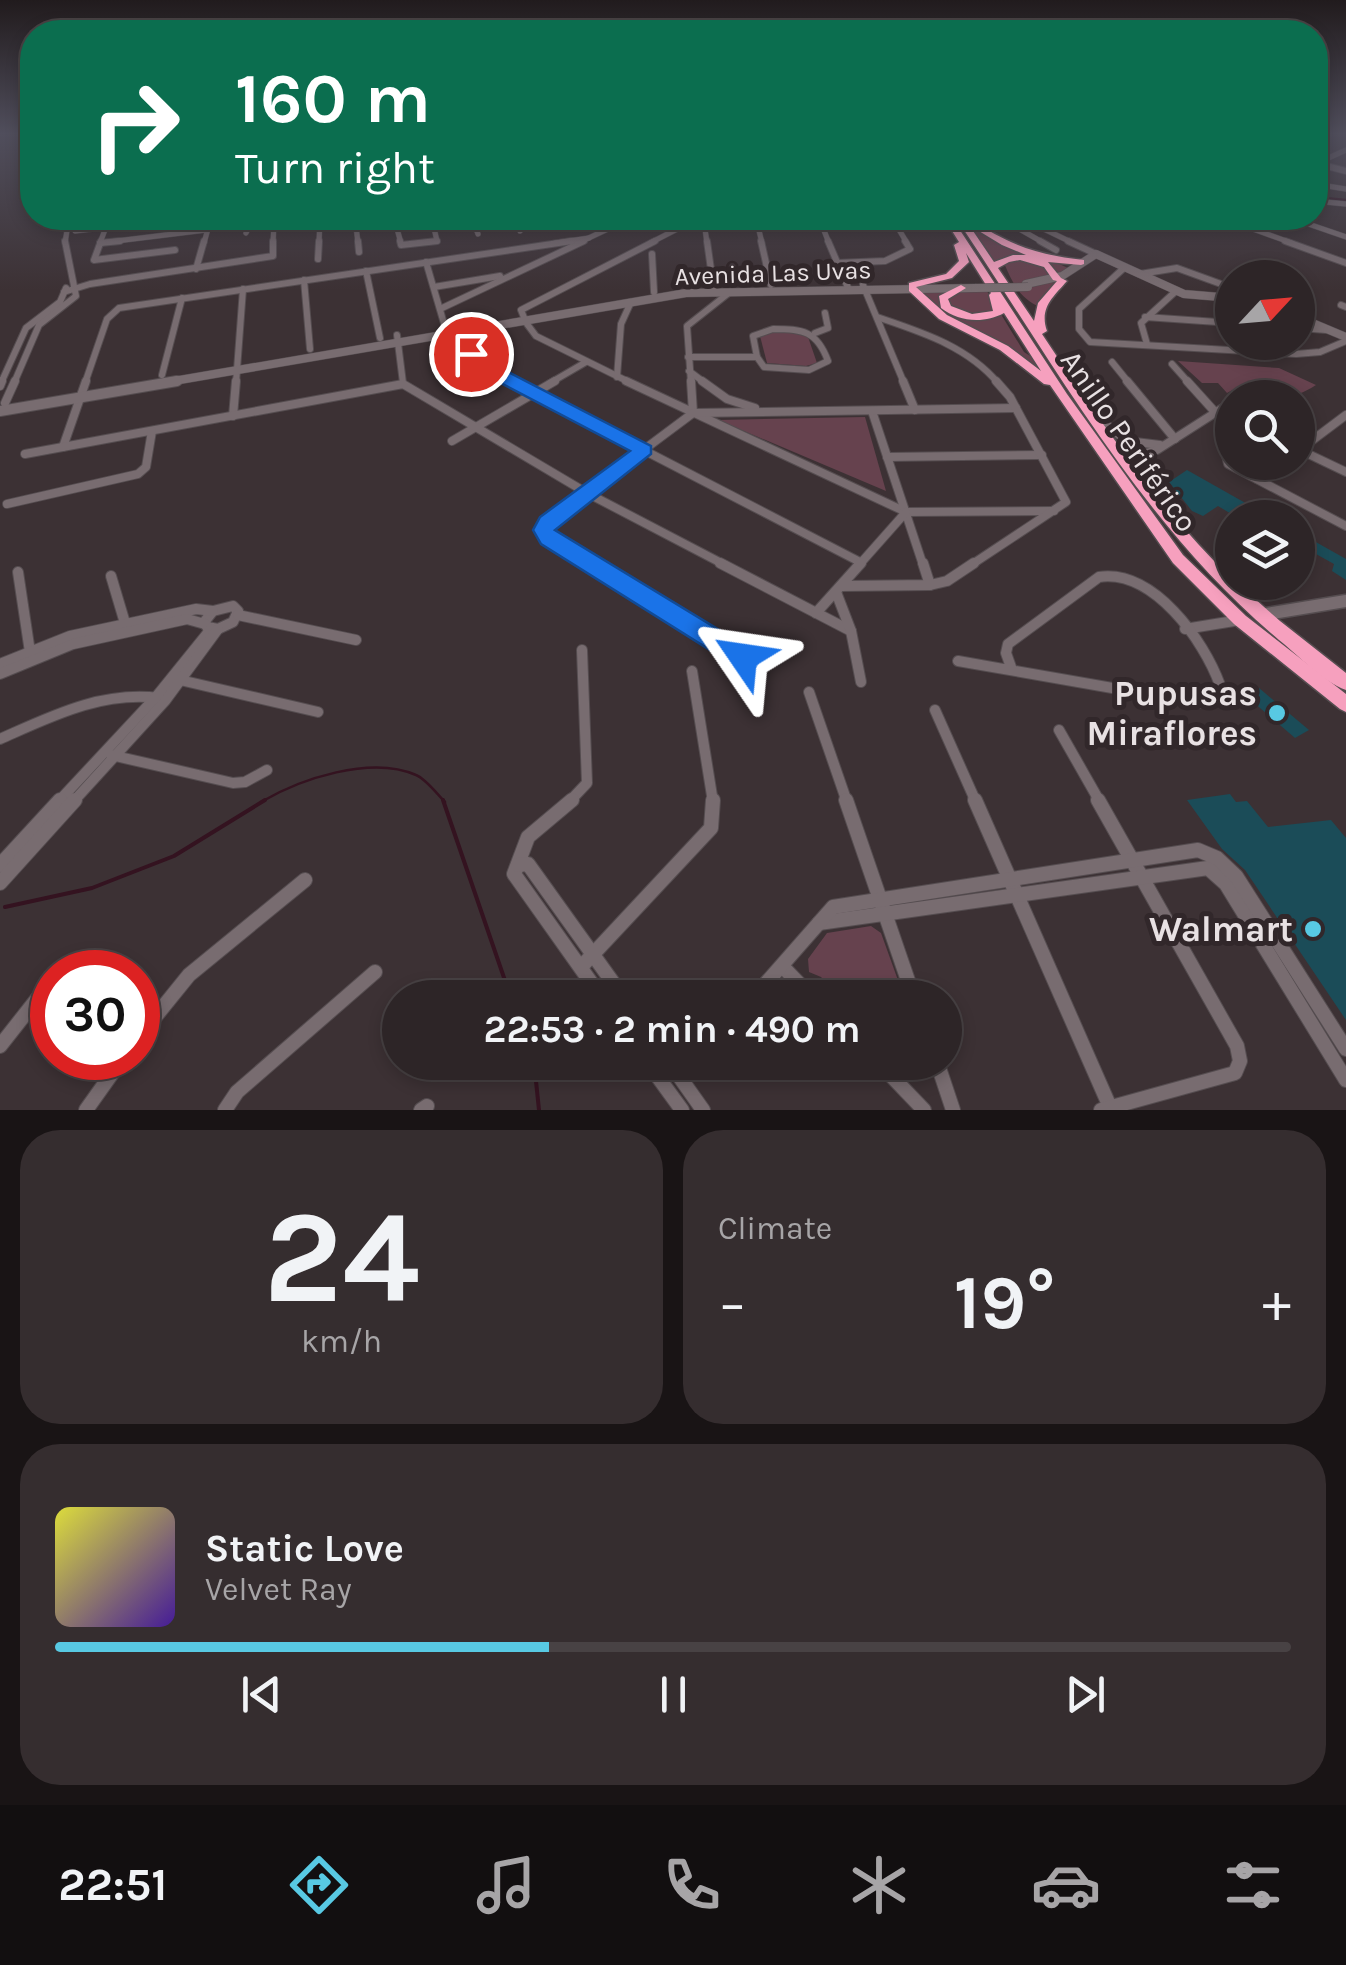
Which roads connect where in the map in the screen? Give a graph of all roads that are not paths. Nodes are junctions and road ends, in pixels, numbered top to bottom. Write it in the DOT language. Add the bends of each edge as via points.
graph roads {
  1 [pos="65,230"];
  2 [pos="83,230"];
  3 [pos="105,230"];
  4 [pos="206,230"];
  5 [pos="248,230"];
  6 [pos="274,230"];
  7 [pos="319,230"];
  8 [pos="357,230"];
  9 [pos="397,230"];
  10 [pos="434,230"];
  11 [pos="476,230"];
  12 [pos="606,230"];
  13 [pos="676,230"];
  14 [pos="705,230"];
  15 [pos="759,230"];
  16 [pos="824,230"];
  17 [pos="899,230"];
  18 [pos="958,230"];
  19 [pos="962,230"];
  20 [pos="965,230"];
  21 [pos="981,230"];
  22 [pos="1018,230"];
  23 [pos="1047,230"];
  24 [pos="1256,230"];
  25 [pos="75,231"];
  26 [pos="246,233"];
  27 [pos="478,234"];
  28 [pos="589,238"];
  29 [pos="100,242"];
  30 [pos="175,250"];
  31 [pos="359,252"];
  32 [pos="652,254"];
  33 [pos="1096,254"];
  34 [pos="1057,256"];
  35 [pos="318,259"];
  36 [pos="426,262"];
  37 [pos="1082,262"];
  38 [pos="836,263"];
  39 [pos="1346,263"];
  40 [pos="994,266"];
  41 [pos="1126,267"];
  42 [pos="196,269"];
  43 [pos="366,271"];
  44 [pos="513,274"];
  45 [pos="1140,274"];
  46 [pos="1063,277"];
  47 [pos="73,278"];
  48 [pos="304,280"];
  49 [pos="1215,281"];
  50 [pos="771,285"];
  51 [pos="969,286"];
  52 [pos="77,287"];
  53 [pos="434,287"];
  54 [pos="848,287"];
  55 [pos="864,287"];
  56 [pos="244,289"];
  57 [pos="714,289"];
  58 [pos="894,290"];
  59 [pos="914,290"];
  60 [pos="994,291"];
  61 [pos="1176,291"];
  62 [pos="64,292"];
  63 [pos="654,292"];
  64 [pos="730,292"];
  65 [pos="1215,296"];
  66 [pos="182,298"];
  67 [pos="631,302"];
  68 [pos="440,309"];
  69 [pos="825,313"];
  70 [pos="877,318"];
  71 [pos="1145,318"];
  72 [pos="524,320"];
  73 [pos="1215,323"];
  74 [pos="1315,324"];
  75 [pos="445,327"];
  76 [pos="1315,329"];
  77 [pos="1328,330"];
  78 [pos="465,331"];
  79 [pos="815,333"];
  80 [pos="380,338"];
  81 [pos="397,339"];
  82 [pos="1346,339"];
  83 [pos="1046,344"];
  84 [pos="1147,344"];
  85 [pos="310,350"];
  86 [pos="688,357"];
  87 [pos="757,357"];
  88 [pos="586,362"];
  89 [pos="1112,362"];
  90 [pos="1172,364"];
  91 [pos="237,366"];
  92 [pos="689,371"];
  93 [pos="162,375"];
  94 [pos="617,377"];
  95 [pos="403,384"];
  96 [pos="0,386"];
  97 [pos="81,393"];
  98 [pos="535,394"];
  99 [pos="1062,395"];
  100 [pos="2,406"];
  101 [pos="1016,408"];
  102 [pos="915,410"];
  103 [pos="872,411"];
  104 [pos="774,412"];
  105 [pos="1215,412"];
  106 [pos="693,413"];
  107 [pos="233,416"];
  108 [pos="1094,416"];
  109 [pos="1344,420"];
  110 [pos="476,427"];
  111 [pos="152,431"];
  112 [pos="1315,439"];
  113 [pos="452,441"];
  114 [pos="1128,441"];
  115 [pos="1171,441"];
  116 [pos="63,448"];
  117 [pos="644,450"];
  118 [pos="25,454"];
  119 [pos="1042,455"];
  120 [pos="1135,456"];
  121 [pos="888,457"];
  122 [pos="1315,457"];
  123 [pos="1346,472"];
  124 [pos="1138,478"];
  125 [pos="1259,480"];
  126 [pos="587,493"];
  127 [pos="7,504"];
  128 [pos="1054,511"];
  129 [pos="906,512"];
  130 [pos="1346,526"];
  131 [pos="860,562"];
  132 [pos="18,572"];
  133 [pos="111,576"];
  134 [pos="930,585"];
  135 [pos="839,589"];
  136 [pos="1346,601"];
  137 [pos="212,610"];
  138 [pos="816,613"];
  139 [pos="238,615"];
  140 [pos="1260,615"];
  141 [pos="1240,620"];
  142 [pos="125,622"];
  143 [pos="212,627"];
  144 [pos="1185,630"];
  145 [pos="851,632"];
  146 [pos="356,640"];
  147 [pos="582,650"];
  148 [pos="30,652"];
  149 [pos="743,657"];
  150 [pos="958,661"];
  151 [pos="0,664"];
  152 [pos="1012,670"];
  153 [pos="692,671"];
  154 [pos="0,674"];
  155 [pos="177,679"];
  156 [pos="861,682"];
  157 [pos="1346,683"];
  158 [pos="809,692"];
  159 [pos="161,699"];
  160 [pos="1346,704"];
  161 [pos="935,710"];
  162 [pos="318,712"];
  163 [pos="1059,730"];
  164 [pos="0,739"];
  165 [pos="110,755"];
  166 [pos="267,770"];
  167 [pos="74,794"];
  168 [pos="1135,860"];
  169 [pos="518,864"];
  170 [pos="0,865"];
  171 [pos="1144,877"];
  172 [pos="305,880"];
  173 [pos="1010,880"];
  174 [pos="0,883"];
  175 [pos="1018,897"];
  176 [pos="880,898"];
  177 [pos="885,915"];
  178 [pos="819,924"];
  179 [pos="594,954"];
  180 [pos="782,966"];
  181 [pos="581,967"];
  182 [pos="374,972"];
  183 [pos="590,980"];
  184 [pos="612,980"];
  185 [pos="769,980"];
  186 [pos="796,980"];
  187 [pos="908,980"];
  188 [pos="30,1008"];
  189 [pos="160,1011"];
  190 [pos="0,1046"];
  191 [pos="1346,1050"];
  192 [pos="108,1080"];
  193 [pos="660,1080"];
  194 [pos="682,1080"];
  195 [pos="895,1080"];
  196 [pos="943,1080"];
  197 [pos="1346,1080"];
  198 [pos="1106,1108"];
  199 [pos="86,1110"];
  200 [pos="225,1110"];
  201 [pos="682,1110"];
  202 [pos="704,1110"];
  203 [pos="924,1110"];
  204 [pos="954,1110"];
  1 -- 47 [label="street"];
  2 -- 25 [label="street"];
  3 -- 29 [label="street"];
  4 -- 29 [label="street"];
  4 -- 42 [label="street"];
  5 -- 26 [label="street"];
  6 -- 42 [label="street" via="273,256"];
  7 -- 35 [label="street"];
  8 -- 31 [label="street"];
  9 -- 10 [label="street" via="401,244 436,241"];
  11 -- 27 [label="street"];
  12 -- 28 [label="street"];
  13 -- 72 [label="street" via="532,304 522,310"];
  14 -- 57 [label="street"];
  15 -- 50 [label="street"];
  16 -- 38 [label="street"];
  17 -- 38 [label="street" via="910,249 906,254"];
  18 -- 59 [label="highway" via="961,268"];
  19 -- 60 [label="highway, Anillo Periférico"];
  20 -- 40 [label="highway, Anillo Periférico"];
  21 -- 34 [label="highway"];
  22 -- 34 [label="street"];
  23 -- 33 [label="street"];
  24 -- 39 [label="street"];
  28 -- 36 [label="street"];
  28 -- 44 [label="street"];
  29 -- 30 [label="street" via="93,257 98,261"];
  32 -- 63 [label="street"];
  33 -- 37 [label="street, Avenida Las Uvas"];
  33 -- 41 [label="street"];
  34 -- 37 [label="highway"];
  34 -- 46 [label="highway"];
  36 -- 43 [label="street"];
  36 -- 53 [label="street"];
  37 -- 46 [label="street, Avenida Las Uvas"];
  38 -- 54 [label="street"];
  40 -- 46 [label="highway" via="1005,258 1030,258"];
  40 -- 83 [label="highway, Anillo Periférico"];
  41 -- 45 [label="street"];
  41 -- 84 [label="street" via="1079,310 1080,328 1095,344"];
  42 -- 52 [label="street"];
  43 -- 48 [label="street"];
  43 -- 80 [label="street"];
  44 -- 53 [label="street"];
  44 -- 68 [label="street"];
  45 -- 49 [label="street" via="1183,267"];
  45 -- 61 [label="street"];
  46 -- 51 [label="street, Avenida Las Uvas, bridge" via="1027,286"];
  46 -- 83 [label="highway" via="1038,310"];
  47 -- 52 [label="street"];
  47 -- 62 [label="street"];
  48 -- 56 [label="street"];
  48 -- 85 [label="street"];
  50 -- 54 [label="street, Avenida Las Uvas"];
  50 -- 57 [label="street, Avenida Las Uvas"];
  51 -- 59 [label="street, Avenida Las Uvas"];
  51 -- 60 [label="highway" via="946,294 943,303 951,312 999,312"];
  52 -- 62 [label="street"];
  52 -- 100 [label="street" via="71,303 38,325"];
  53 -- 68 [label="street"];
  54 -- 55 [label="street, Avenida Las Uvas"];
  54 -- 64 [label="street, Avenida Las Uvas"];
  55 -- 58 [label="street, Avenida Las Uvas"];
  55 -- 59 [label="street, Avenida Las Uvas"];
  55 -- 70 [label="street"];
  56 -- 66 [label="street"];
  56 -- 91 [label="street"];
  57 -- 63 [label="street, Avenida Las Uvas"];
  57 -- 64 [label="street, Avenida Las Uvas"];
  57 -- 67 [label="street, Avenida Las Uvas"];
  58 -- 59 [label="highway"];
  59 -- 99 [label="highway" via="952,323 1016,356"];
  60 -- 99 [label="highway, Anillo Periférico"];
  61 -- 65 [label="street"];
  61 -- 71 [label="street"];
  62 -- 96 [label="street" via="26,328"];
  63 -- 72 [label="street, Avenida Las Uvas"];
  64 -- 86 [label="street" via="686,326"];
  66 -- 93 [label="street"];
  66 -- 97 [label="street" via="114,311"];
  67 -- 72 [label="street, Avenida Las Uvas"];
  67 -- 94 [label="street" via="620,324"];
  68 -- 75 [label="street"];
  69 -- 79 [label="street" via="828,328"];
  70 -- 101 [label="street" via="954,348 986,370"];
  70 -- 102 [label="street"];
  71 -- 73 [label="street"];
  71 -- 84 [label="street" via="1140,330"];
  72 -- 75 [label="street, Avenida Las Uvas"];
  72 -- 78 [label="street, Avenida Las Uvas"];
  72 -- 88 [label="street" via="536,336"];
  74 -- 77 [label="street"];
  75 -- 81 [label="street, Avenida Las Uvas"];
  76 -- 77 [label="street"];
  77 -- 82 [label="street"];
  78 -- 81 [label="street, Avenida Las Uvas"];
  78 -- 98 [label="street" via="482,366"];
  79 -- 87 [label="street" via="756,332"];
  79 -- 87 [label="street" via="828,361 820,368 772,370"];
  80 -- 81 [label="street, Avenida Las Uvas"];
  80 -- 85 [label="street, Avenida Las Uvas"];
  81 -- 91 [label="street, Avenida Las Uvas"];
  81 -- 95 [label="street"];
  82 -- 84 [label="street" via="1296,354"];
  83 -- 108 [label="highway, Anillo Periférico"];
  85 -- 91 [label="street, Avenida Las Uvas"];
  86 -- 87 [label="street"];
  86 -- 92 [label="street"];
  88 -- 94 [label="street"];
  88 -- 98 [label="street"];
  89 -- 115 [label="street"];
  90 -- 105 [label="street"];
  91 -- 93 [label="street, Avenida Las Uvas"];
  91 -- 97 [label="street, Avenida Las Uvas"];
  91 -- 107 [label="street"];
  92 -- 104 [label="street" via="727,399"];
  92 -- 106 [label="street"];
  93 -- 97 [label="street, Avenida Las Uvas"];
  94 -- 106 [label="street"];
  95 -- 107 [label="street"];
  95 -- 110 [label="street"];
  97 -- 100 [label="street, Avenida Las Uvas"];
  97 -- 116 [label="street"];
  98 -- 110 [label="street"];
  98 -- 117 [label="street"];
  99 -- 141 [label="highway, Anillo Periférico" via="1148,521"];
  101 -- 102 [label="street"];
  101 -- 119 [label="street"];
  102 -- 103 [label="street"];
  103 -- 104 [label="street"];
  103 -- 121 [label="street"];
  104 -- 106 [label="street"];
  105 -- 115 [label="street"];
  106 -- 117 [label="street"];
  106 -- 129 [label="street"];
  107 -- 111 [label="street"];
  108 -- 114 [label="street"];
  108 -- 124 [label="highway, Anillo Periférico"];
  109 -- 112 [label="street"];
  110 -- 113 [label="street"];
  110 -- 126 [label="street"];
  111 -- 116 [label="street"];
  111 -- 127 [label="street" via="146,467 138,474"];
  114 -- 115 [label="street"];
  114 -- 120 [label="street"];
  115 -- 120 [label="street"];
  116 -- 118 [label="street"];
  117 -- 126 [label="street"];
  117 -- 131 [label="street"];
  119 -- 121 [label="street"];
  119 -- 128 [label="street" via="1067,496"];
  120 -- 124 [label="street"];
  121 -- 129 [label="street"];
  122 -- 123 [label="street"];
  124 -- 140 [label="highway, Anillo Periférico" via="1206,562"];
  125 -- 130 [label="street"];
  126 -- 138 [label="street"];
  126 -- 149 [label="street" via="547,522 548,538"];
  128 -- 129 [label="street"];
  128 -- 134 [label="street" via="947,581"];
  129 -- 131 [label="street"];
  129 -- 134 [label="street"];
  131 -- 135 [label="street"];
  132 -- 148 [label="street"];
  133 -- 142 [label="street"];
  134 -- 135 [label="street"];
  135 -- 138 [label="street"];
  135 -- 145 [label="street"];
  136 -- 140 [label="street"];
  137 -- 139 [label="street" via="232,606"];
  137 -- 142 [label="street"];
  137 -- 143 [label="street"];
  138 -- 145 [label="street"];
  139 -- 143 [label="street" via="228,626"];
  139 -- 146 [label="street"];
  140 -- 157 [label="highway, Anillo Periférico"];
  141 -- 144 [label="street"];
  141 -- 160 [label="highway, Anillo Periférico"];
  142 -- 148 [label="street"];
  143 -- 154 [label="street" via="188,619 73,644"];
  143 -- 155 [label="street"];
  144 -- 152 [label="street" via="1142,586 1099,577 1008,644"];
  144 -- 152 [label="street" via="1218,676 1219,692 1208,701"];
  145 -- 156 [label="street"];
  147 -- 169 [label="street" via="588,782 528,836"];
  148 -- 151 [label="street"];
  150 -- 152 [label="street"];
  153 -- 179 [label="street" via="715,812 711,828"];
  155 -- 159 [label="street"];
  155 -- 162 [label="street"];
  158 -- 176 [label="street"];
  159 -- 164 [label="street" via="135,695 76,706"];
  159 -- 165 [label="street"];
  161 -- 173 [label="street"];
  163 -- 168 [label="street"];
  165 -- 166 [label="street" via="233,783"];
  165 -- 167 [label="street"];
  167 -- 170 [label="street"];
  167 -- 174 [label="street"];
  168 -- 171 [label="street"];
  168 -- 173 [label="street"];
  168 -- 191 [label="street" via="1198,850 1227,866"];
  169 -- 179 [label="street" via="528,864"];
  169 -- 181 [label="street" via="514,874"];
  171 -- 175 [label="street"];
  171 -- 197 [label="street" via="1198,867 1218,873"];
  171 -- 198 [label="street" via="1240,1061 1235,1073"];
  172 -- 189 [label="street" via="189,975"];
  173 -- 175 [label="street"];
  173 -- 176 [label="street"];
  175 -- 177 [label="street"];
  175 -- 198 [label="street"];
  176 -- 177 [label="street"];
  176 -- 178 [label="street" via="834,907"];
  177 -- 178 [label="street"];
  177 -- 187 [label="street"];
  178 -- 180 [label="street"];
  179 -- 181 [label="street"];
  179 -- 184 [label="street"];
  180 -- 185 [label="street"];
  180 -- 186 [label="street"];
  181 -- 183 [label="street"];
  182 -- 200 [label="street" via="237,1092"];
  188 -- 190 [label="street"];
  192 -- 199 [label="street"];
  193 -- 201 [label="street"];
  194 -- 202 [label="street"];
  195 -- 203 [label="street"];
  196 -- 204 [label="street"];
}
